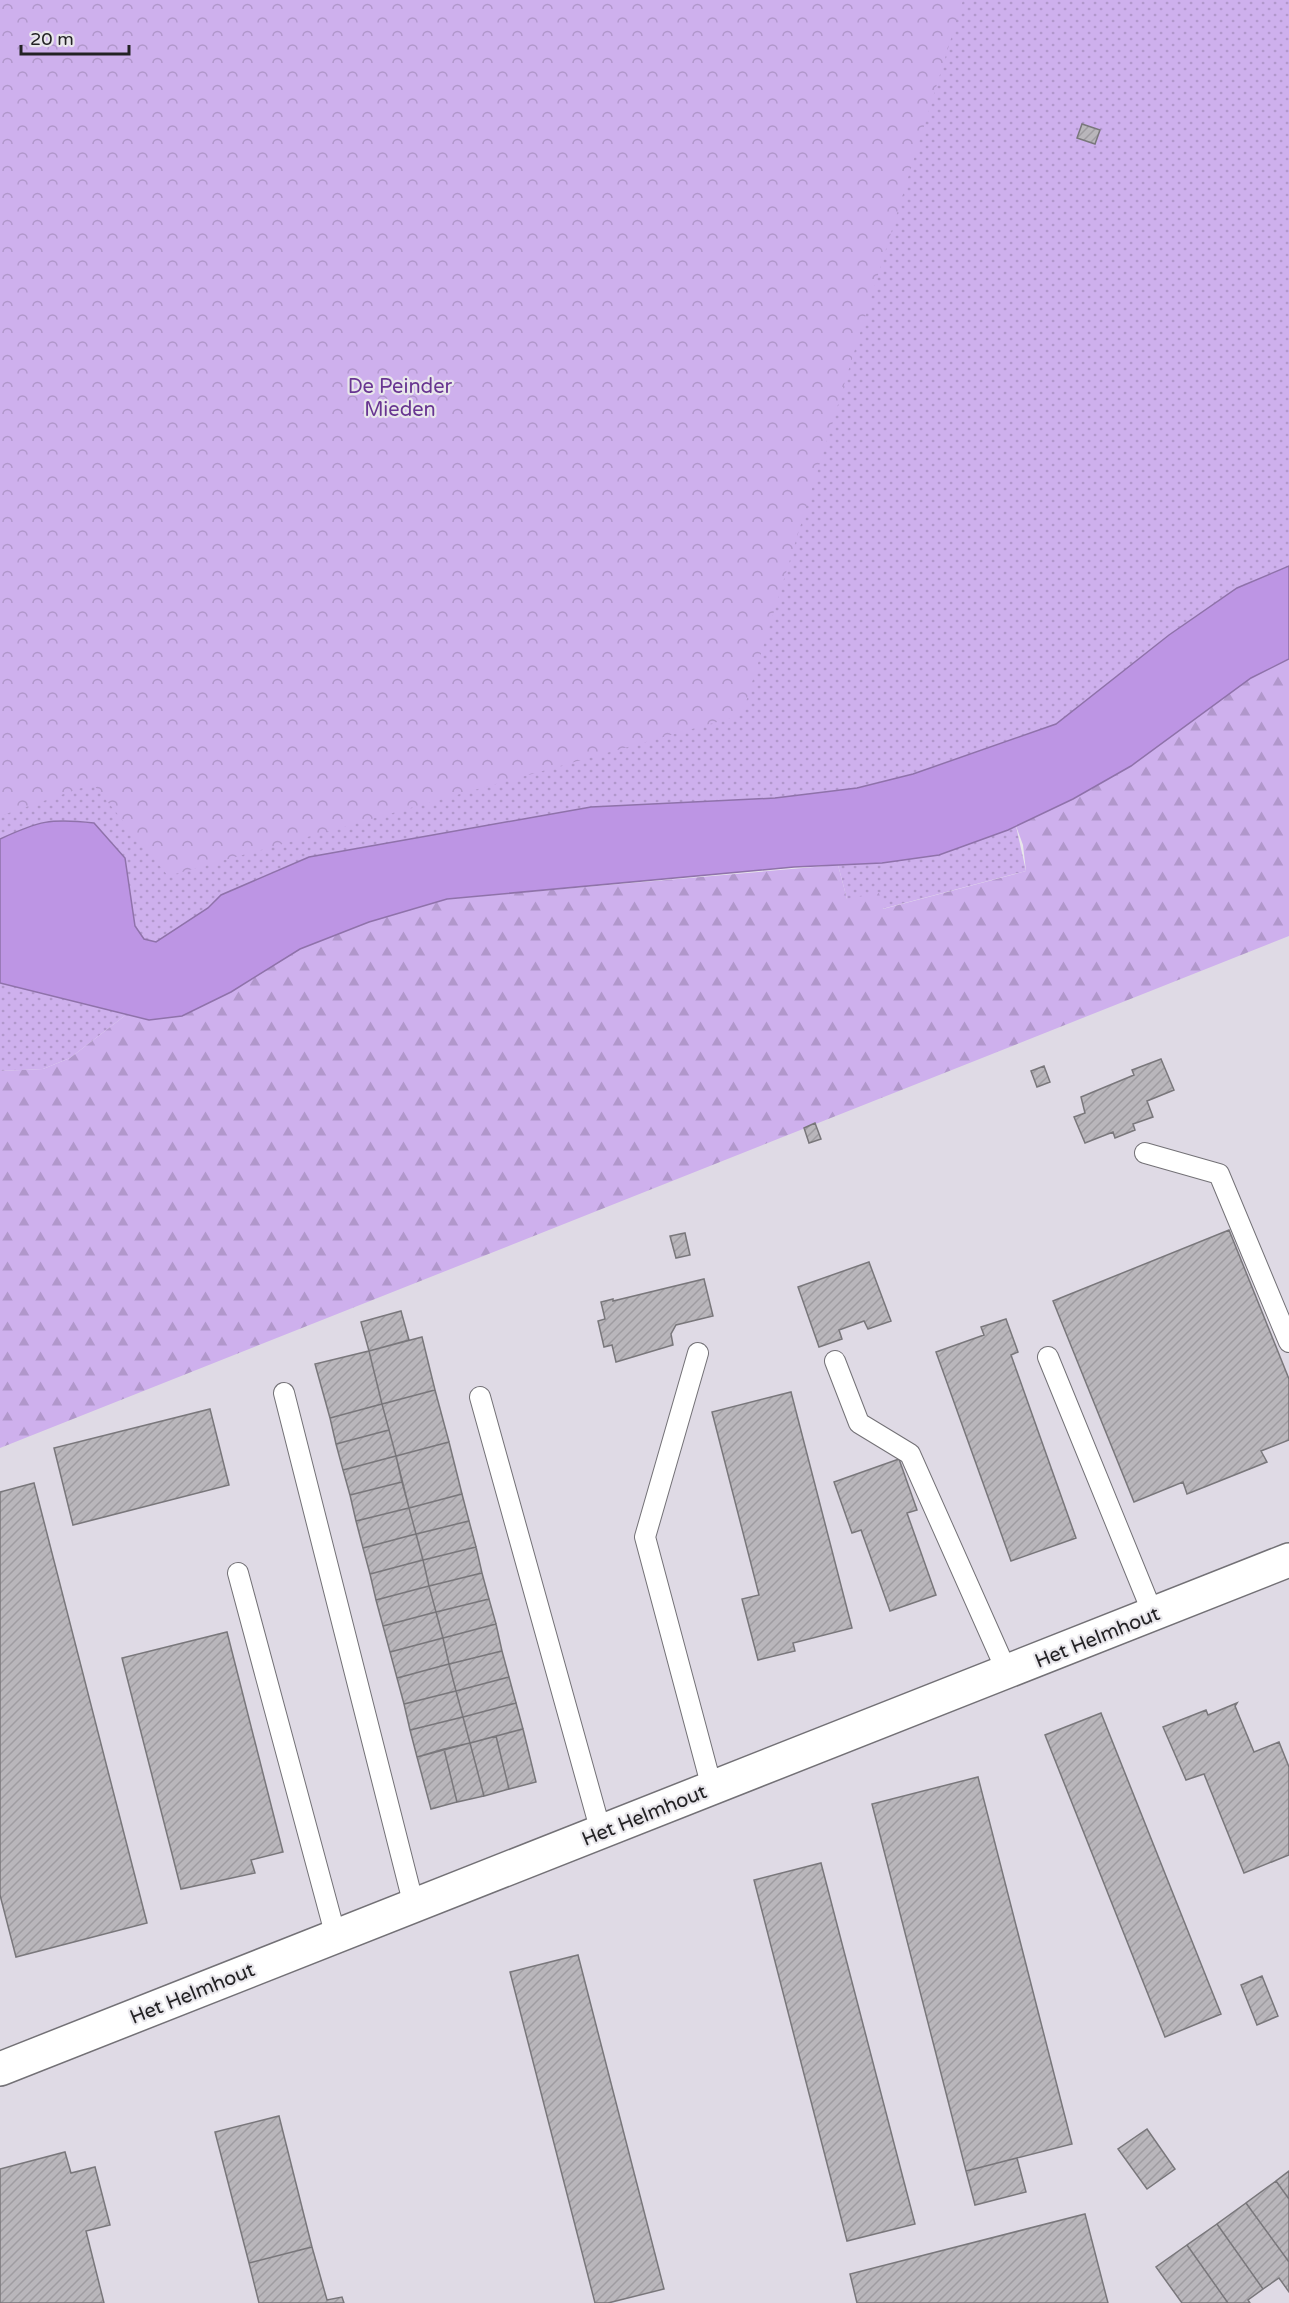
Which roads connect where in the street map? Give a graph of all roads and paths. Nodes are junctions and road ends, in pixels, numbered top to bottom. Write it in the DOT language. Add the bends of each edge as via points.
graph roads {
  1 [pos="1145,1153"];
  2 [pos="1289,1342"];
  3 [pos="698,1353"];
  4 [pos="1048,1357"];
  5 [pos="835,1361"];
  6 [pos="284,1393"];
  7 [pos="480,1397"];
  8 [pos="1289,1560"];
  9 [pos="238,1573"];
  10 [pos="1153,1614"];
  11 [pos="1007,1672"];
  12 [pos="712,1788"];
  13 [pos="601,1832"];
  14 [pos="414,1906"];
  15 [pos="336,1937"];
  16 [pos="0,2069"];
  1 -- 2 [label="lane" via="1219,1174"];
  3 -- 12 [label="lane" via="645,1537"];
  4 -- 10 [label="lane"];
  5 -- 11 [label="lane" via="859,1423 910,1454"];
  6 -- 14 [label="lane"];
  7 -- 13 [label="lane"];
  8 -- 10 [label="street, Het Helmhout"];
  9 -- 15 [label="lane"];
  10 -- 11 [label="street, Het Helmhout"];
  11 -- 12 [label="street, Het Helmhout"];
  12 -- 13 [label="street, Het Helmhout"];
  13 -- 14 [label="street, Het Helmhout"];
  14 -- 15 [label="street, Het Helmhout"];
  15 -- 16 [label="street, Het Helmhout"];
}
